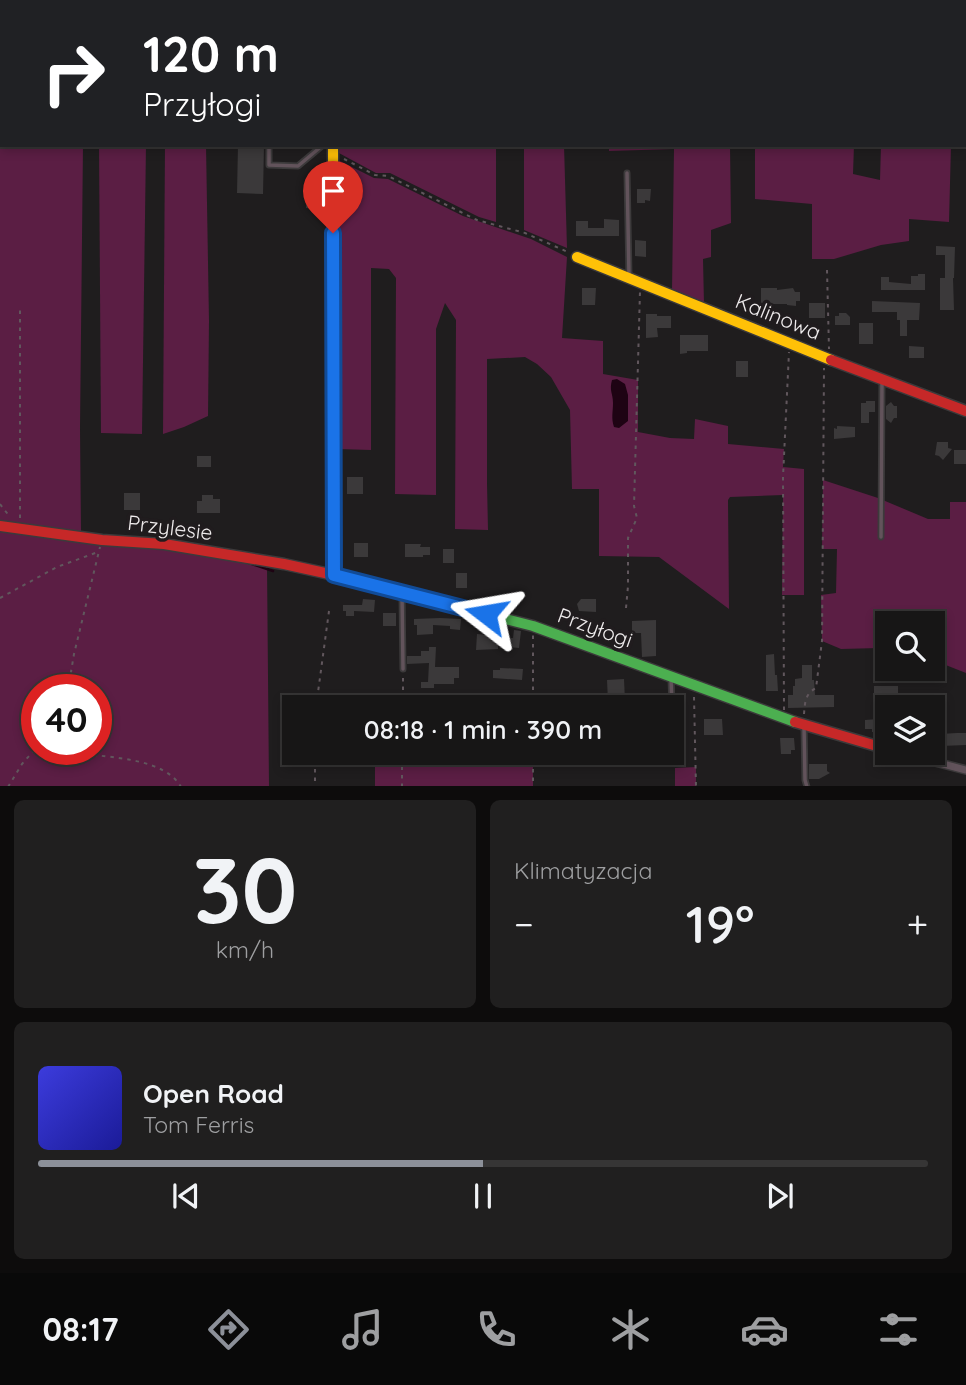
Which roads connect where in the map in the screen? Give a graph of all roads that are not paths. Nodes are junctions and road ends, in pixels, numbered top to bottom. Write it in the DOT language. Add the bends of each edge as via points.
graph roads {
  1 [pos="321,147"];
  2 [pos="269,148"];
  3 [pos="333,150"];
  4 [pos="627,173"];
  5 [pos="577,257"];
  6 [pos="629,278"];
  7 [pos="882,379"];
  8 [pos="966,411"];
  9 [pos="0,526"];
  10 [pos="881,537"];
  11 [pos="334,575"];
  12 [pos="402,592"];
  13 [pos="403,669"];
  14 [pos="671,676"];
  15 [pos="672,695"];
  16 [pos="804,724"];
  17 [pos="875,746"];
  18 [pos="945,765"];
  19 [pos="966,770"];
  20 [pos="807,786"];
  1 -- 2 [label="lane" via="298,166 269,165"];
  3 -- 11 [label="street"];
  4 -- 6 [label="lane"];
  5 -- 6 [label="street, Kalinowa"];
  6 -- 7 [label="street, Kalinowa"];
  7 -- 8 [label="street, Kalinowa"];
  7 -- 10 [label="lane"];
  9 -- 11 [label="street, Przylesie" via="164,544"];
  11 -- 12 [label="street, Przyłogi"];
  12 -- 13 [label="lane"];
  12 -- 14 [label="street, Przyłogi" via="533,626"];
  14 -- 15 [label="lane"];
  14 -- 16 [label="street, Przyłogi"];
  16 -- 17 [label="street, Przyłogi"];
  16 -- 20 [label="lane"];
  18 -- 19 [label="street"];
}
